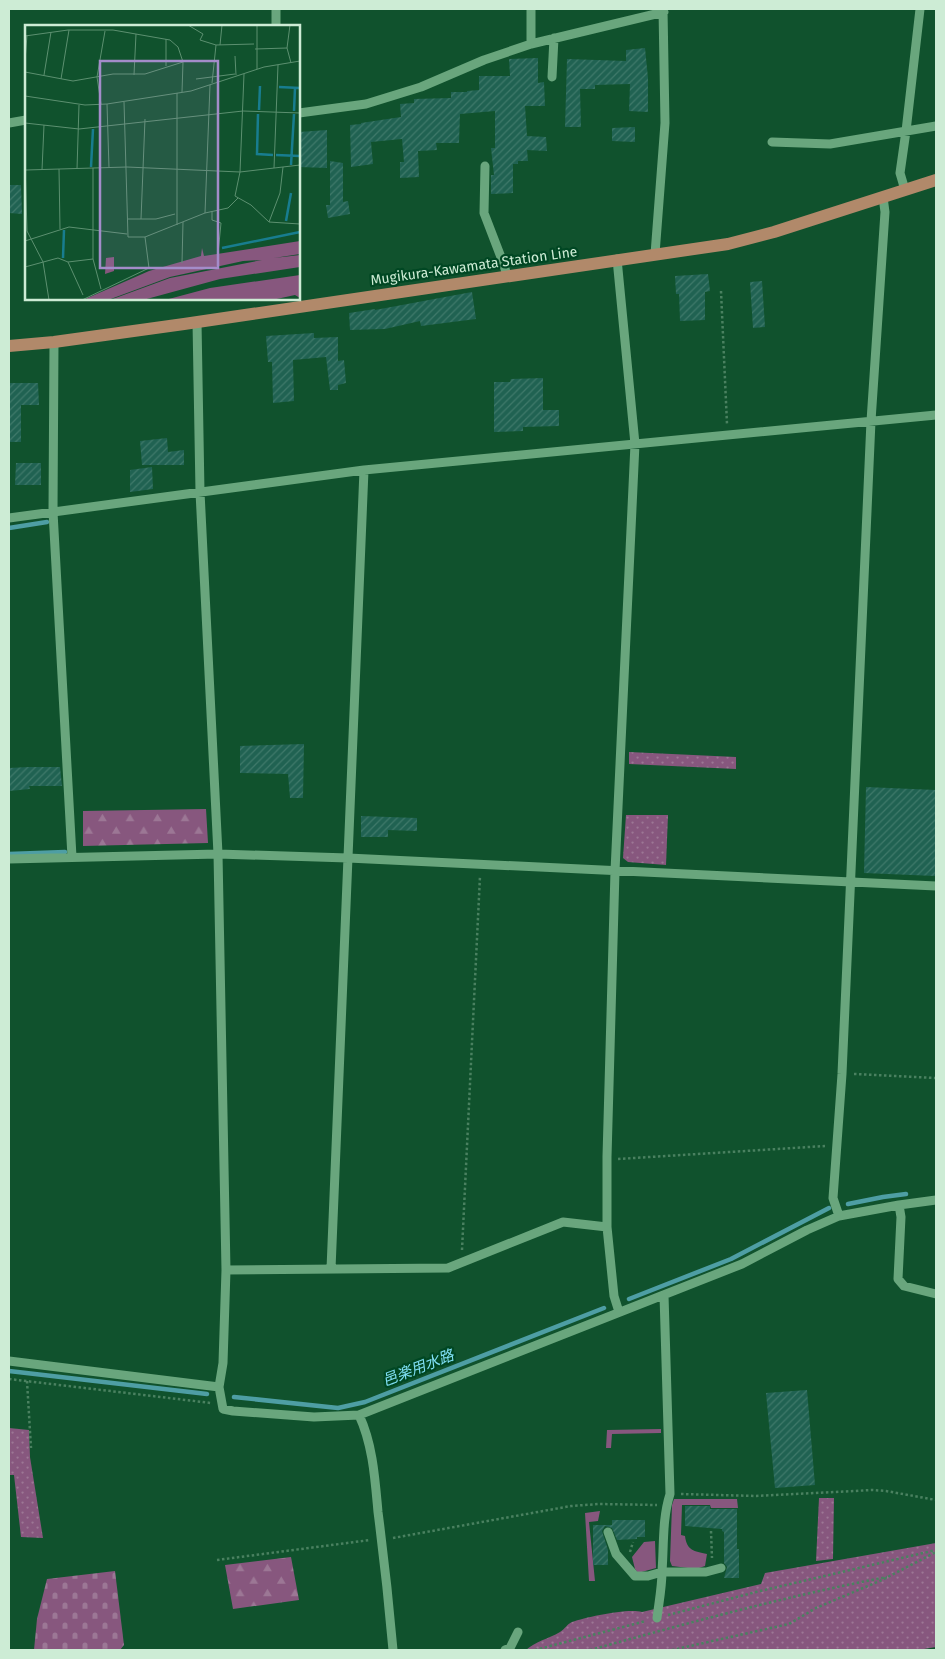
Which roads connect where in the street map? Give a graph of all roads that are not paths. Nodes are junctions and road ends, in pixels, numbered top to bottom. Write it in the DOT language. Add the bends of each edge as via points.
graph roads {
  1 [pos="276,9"];
  2 [pos="531,9"];
  3 [pos="920,9"];
  4 [pos="663,10"];
  5 [pos="276,25"];
  6 [pos="554,38"];
  7 [pos="531,44"];
  8 [pos="552,77"];
  9 [pos="300,113"];
  10 [pos="25,120"];
  11 [pos="9,123"];
  12 [pos="936,126"];
  13 [pos="906,131"];
  14 [pos="772,142"];
  15 [pos="485,166"];
  16 [pos="936,180"];
  17 [pos="905,190"];
  18 [pos="883,197"];
  19 [pos="656,254"];
  20 [pos="617,259"];
  21 [pos="507,276"];
  22 [pos="197,322"];
  23 [pos="54,342"];
  24 [pos="9,346"];
  25 [pos="936,415"];
  26 [pos="871,421"];
  27 [pos="636,444"];
  28 [pos="364,470"];
  29 [pos="200,492"];
  30 [pos="53,512"];
  31 [pos="9,518"];
  32 [pos="218,854"];
  33 [pos="72,857"];
  34 [pos="348,858"];
  35 [pos="9,859"];
  36 [pos="615,871"];
  37 [pos="850,882"];
  38 [pos="936,886"];
  39 [pos="936,1200"];
  40 [pos="899,1205"];
  41 [pos="839,1216"];
  42 [pos="606,1227"];
  43 [pos="331,1269"];
  44 [pos="226,1270"];
  45 [pos="936,1294"];
  46 [pos="664,1295"];
  47 [pos="619,1312"];
  48 [pos="9,1361"];
  49 [pos="219,1387"];
  50 [pos="359,1415"];
  51 [pos="608,1532"];
  52 [pos="717,1569"];
  53 [pos="662,1572"];
  54 [pos="658,1618"];
  55 [pos="518,1632"];
  56 [pos="393,1650"];
  57 [pos="505,1650"];
  1 -- 5 [label="street"];
  2 -- 7 [label="street"];
  3 -- 13 [label="street"];
  4 -- 6 [label="street"];
  4 -- 19 [label="street" via="665,123"];
  6 -- 7 [label="street"];
  6 -- 8 [label="street"];
  7 -- 9 [label="street" via="394,96 366,104"];
  10 -- 11 [label="street"];
  12 -- 13 [label="street"];
  13 -- 14 [label="street" via="830,144"];
  13 -- 17 [label="street" via="900,173"];
  15 -- 21 [label="street" via="484,213"];
  16 -- 17 [label="main road, Mugikura-Kawamata Station Line"];
  17 -- 18 [label="main road, Mugikura-Kawamata Station Line"];
  18 -- 19 [label="main road, Mugikura-Kawamata Station Line" via="728,244"];
  18 -- 26 [label="street" via="885,212"];
  19 -- 20 [label="main road, Mugikura-Kawamata Station Line"];
  20 -- 21 [label="main road, Mugikura-Kawamata Station Line"];
  20 -- 27 [label="street"];
  21 -- 22 [label="main road, Mugikura-Kawamata Station Line"];
  22 -- 23 [label="main road, Mugikura-Kawamata Station Line"];
  22 -- 29 [label="street"];
  23 -- 24 [label="main road, Mugikura-Kawamata Station Line"];
  23 -- 30 [label="street"];
  25 -- 26 [label="street"];
  26 -- 27 [label="street"];
  26 -- 37 [label="street"];
  27 -- 28 [label="street"];
  27 -- 36 [label="street"];
  28 -- 29 [label="street"];
  28 -- 34 [label="street"];
  29 -- 30 [label="street"];
  29 -- 32 [label="street"];
  30 -- 31 [label="street"];
  30 -- 33 [label="street"];
  32 -- 33 [label="street"];
  32 -- 34 [label="street"];
  32 -- 44 [label="street"];
  33 -- 35 [label="street"];
  34 -- 36 [label="street"];
  34 -- 43 [label="street"];
  36 -- 37 [label="street"];
  36 -- 42 [label="street"];
  37 -- 38 [label="street"];
  37 -- 41 [label="street" via="834,1198"];
  39 -- 40 [label="street"];
  40 -- 41 [label="street"];
  40 -- 45 [label="street" via="898,1279 904,1286"];
  41 -- 46 [label="street" via="742,1264"];
  42 -- 43 [label="street" via="563,1222 448,1268"];
  42 -- 47 [label="street" via="614,1296"];
  43 -- 44 [label="street"];
  44 -- 49 [label="street" via="223,1363"];
  46 -- 47 [label="street"];
  46 -- 53 [label="street" via="670,1494 666,1505"];
  47 -- 50 [label="street"];
  48 -- 49 [label="street"];
  49 -- 50 [label="street" via="223,1409 314,1417"];
  50 -- 56 [label="street" via="371,1452"];
  51 -- 53 [label="street" via="616,1554 635,1576"];
  52 -- 53 [label="street"];
  53 -- 54 [label="street"];
  55 -- 57 [label="street" via="510,1648"];
}
